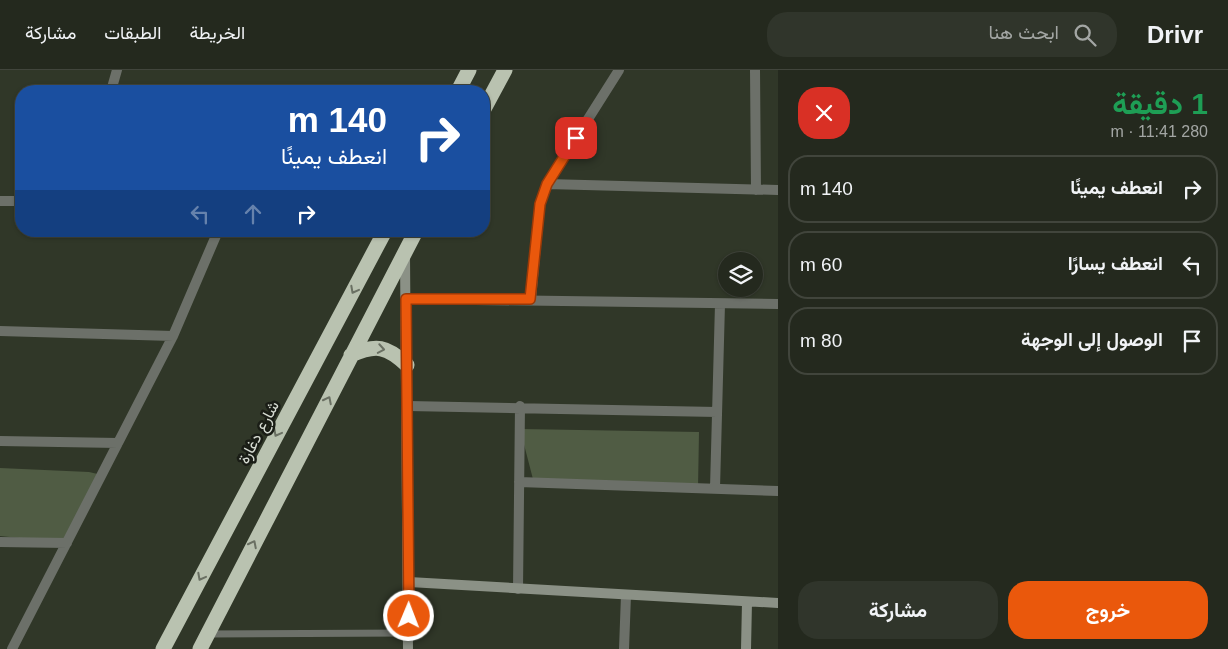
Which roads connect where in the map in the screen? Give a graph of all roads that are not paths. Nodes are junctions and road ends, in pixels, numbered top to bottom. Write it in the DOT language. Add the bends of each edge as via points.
graph roads {
  1 [pos="117,70"];
  2 [pos="469,70"];
  3 [pos="505,70"];
  4 [pos="619,70"];
  5 [pos="755,70"];
  6 [pos="113,85"];
  7 [pos="461,85"];
  8 [pos="490,98"];
  9 [pos="547,184"];
  10 [pos="756,190"];
  11 [pos="778,190"];
  12 [pos="0,201"];
  13 [pos="15,201"];
  14 [pos="215,237"];
  15 [pos="381,237"];
  16 [pos="413,237"];
  17 [pos="405,250"];
  18 [pos="369,260"];
  19 [pos="393,274"];
  20 [pos="406,299"];
  21 [pos="530,299"];
  22 [pos="720,304"];
  23 [pos="778,304"];
  24 [pos="0,331"];
  25 [pos="173,336"];
  26 [pos="351,355"];
  27 [pos="407,365"];
  28 [pos="408,406"];
  29 [pos="520,406"];
  30 [pos="717,412"];
  31 [pos="0,441"];
  32 [pos="118,443"];
  33 [pos="519,482"];
  34 [pos="715,488"];
  35 [pos="778,491"];
  36 [pos="0,542"];
  37 [pos="67,543"];
  38 [pos="409,582"];
  39 [pos="518,589"];
  40 [pos="626,595"];
  41 [pos="747,602"];
  42 [pos="778,603"];
  43 [pos="408,633"];
  44 [pos="207,634"];
  45 [pos="12,649"];
  46 [pos="163,649"];
  47 [pos="200,649"];
  48 [pos="408,649"];
  49 [pos="624,649"];
  50 [pos="746,649"];
  1 -- 6 [label="street"];
  2 -- 7 [label="highway"];
  3 -- 8 [label="highway"];
  4 -- 9 [label="street"];
  5 -- 10 [label="street"];
  9 -- 10 [label="street"];
  9 -- 21 [label="street" via="540,204"];
  10 -- 11 [label="street"];
  12 -- 13 [label="street"];
  14 -- 25 [label="street"];
  15 -- 18 [label="highway, شارع دغارة"];
  16 -- 17 [label="highway"];
  17 -- 19 [label="highway"];
  17 -- 20 [label="street"];
  18 -- 19 [label="highway" via="383,264"];
  18 -- 46 [label="highway, شارع دغارة, one-way"];
  19 -- 26 [label="highway"];
  20 -- 21 [label="street"];
  20 -- 27 [label="street"];
  21 -- 22 [label="street"];
  22 -- 23 [label="street"];
  22 -- 30 [label="street"];
  24 -- 25 [label="street"];
  25 -- 32 [label="street"];
  26 -- 27 [label="highway, one-way" via="367,348 383,348 396,354"];
  44 -- 26 [label="highway, one-way"];
  27 -- 28 [label="street"];
  28 -- 29 [label="street"];
  28 -- 38 [label="street"];
  29 -- 30 [label="street"];
  29 -- 33 [label="street"];
  30 -- 34 [label="street"];
  31 -- 32 [label="street"];
  32 -- 37 [label="street"];
  33 -- 34 [label="street"];
  33 -- 39 [label="street"];
  34 -- 35 [label="street"];
  36 -- 37 [label="street"];
  37 -- 45 [label="street"];
  38 -- 39 [label="street"];
  38 -- 43 [label="street"];
  39 -- 40 [label="street"];
  40 -- 41 [label="street"];
  40 -- 49 [label="street"];
  41 -- 42 [label="street"];
  41 -- 50 [label="street"];
  43 -- 44 [label="lane"];
  43 -- 48 [label="street"];
  44 -- 47 [label="highway"];
}
